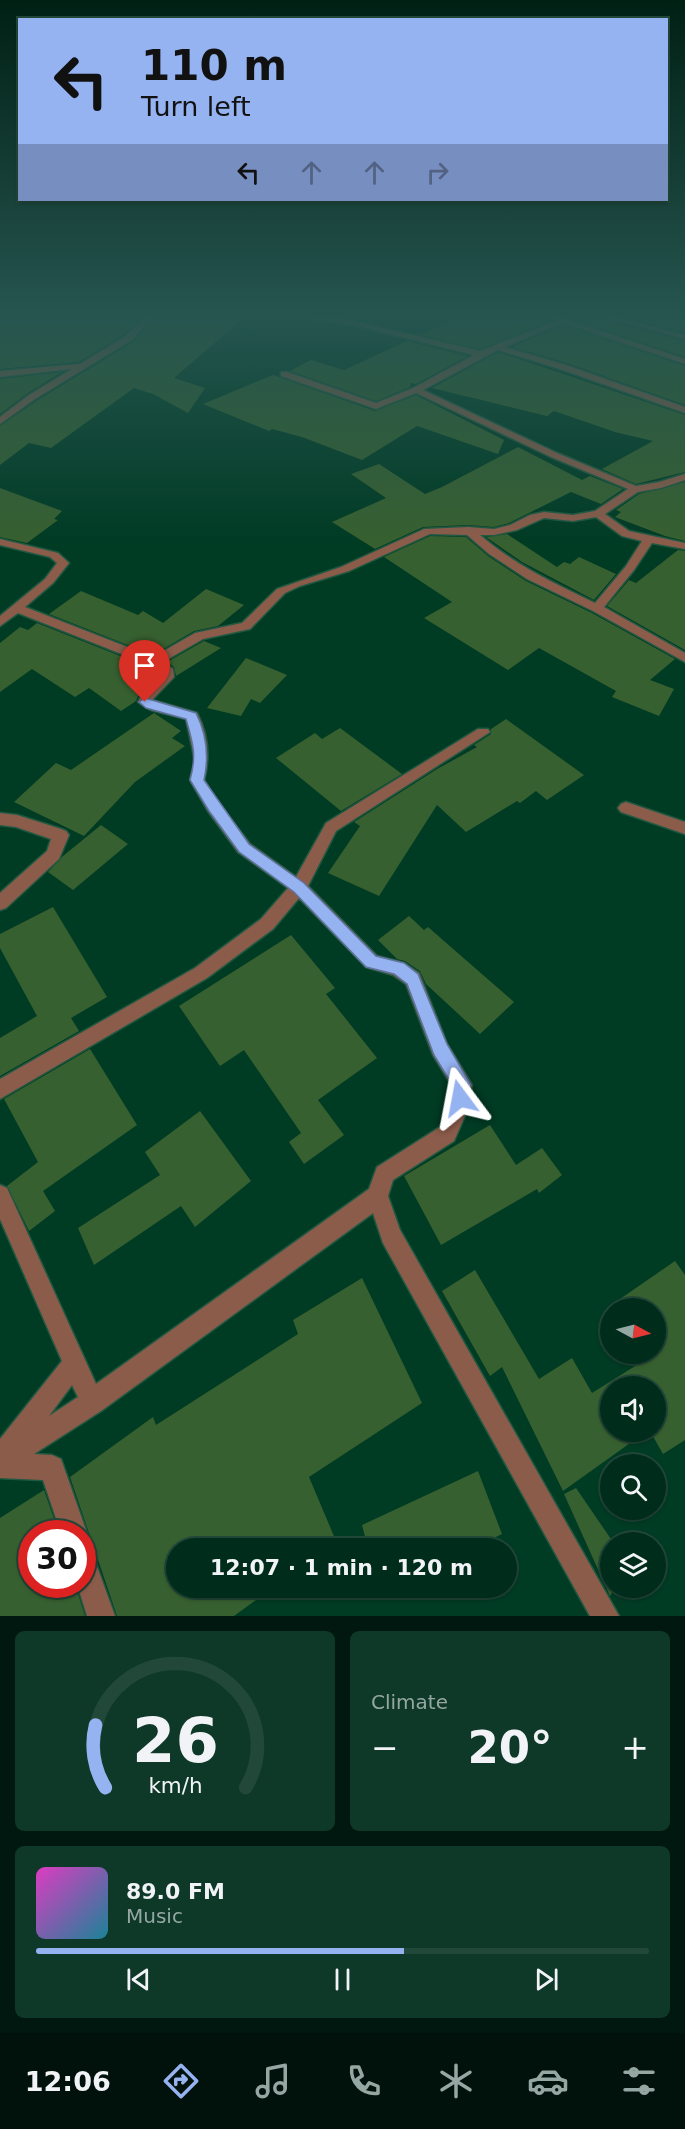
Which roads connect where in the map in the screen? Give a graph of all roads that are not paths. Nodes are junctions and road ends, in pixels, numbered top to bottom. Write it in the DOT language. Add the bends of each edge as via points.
graph roads {
  1 [pos="42,392"];
  2 [pos="334,392"];
  3 [pos="411,392"];
  4 [pos="421,392"];
  5 [pos="635,392"];
  6 [pos="685,410"];
  7 [pos="0,421"];
  8 [pos="685,477"];
  9 [pos="635,489"];
  10 [pos="598,514"];
  11 [pos="468,530"];
  12 [pos="648,540"];
  13 [pos="0,542"];
  14 [pos="685,546"];
  15 [pos="17,608"];
  16 [pos="597,608"];
  17 [pos="0,622"];
  18 [pos="685,658"];
  19 [pos="154,662"];
  20 [pos="483,732"];
  21 [pos="626,808"];
  22 [pos="0,819"];
  23 [pos="685,828"];
  24 [pos="299,887"];
  25 [pos="0,903"];
  26 [pos="0,1090"];
  27 [pos="0,1195"];
  28 [pos="378,1196"];
  29 [pos="75,1363"];
  30 [pos="92,1402"];
  31 [pos="0,1463"];
  32 [pos="70,1520"];
  33 [pos="95,1598"];
  34 [pos="101,1616"];
  35 [pos="605,1616"];
  1 -- 7 [label="street"];
  2 -- 3 [label="street" via="371,406"];
  4 -- 9 [label="street"];
  5 -- 6 [label="street"];
  8 -- 9 [label="street"];
  9 -- 10 [label="street"];
  10 -- 11 [label="street" via="573,518 544,515 503,531"];
  10 -- 12 [label="street" via="626,534"];
  11 -- 16 [label="street" via="531,577"];
  11 -- 19 [label="street" via="428,531 345,569 296,584 281,591 246,626 199,636"];
  12 -- 14 [label="street"];
  12 -- 16 [label="street"];
  13 -- 15 [label="street" via="54,555 63,563 49,581"];
  15 -- 17 [label="street"];
  15 -- 19 [label="street"];
  16 -- 18 [label="street"];
  19 -- 24 [label="street" via="168,672 168,677 145,702 192,716 201,748 202,761 196,775 200,786 244,848"];
  20 -- 24 [label="street" via="332,827"];
  21 -- 23 [label="street"];
  22 -- 25 [label="street" via="16,819 44,834 61,835 53,855"];
  24 -- 26 [label="street" via="267,924 201,974"];
  24 -- 28 [label="street" via="372,962 398,968 413,979 440,1049 462,1085 457,1112 447,1134 384,1174"];
  27 -- 29 [label="street"];
  28 -- 30 [label="street"];
  28 -- 35 [label="street" via="392,1235"];
  29 -- 30 [label="street"];
  29 -- 31 [label="street"];
  30 -- 31 [label="street"];
  31 -- 32 [label="street" via="52,1468"];
  33 -- 34 [label="street"];
}
